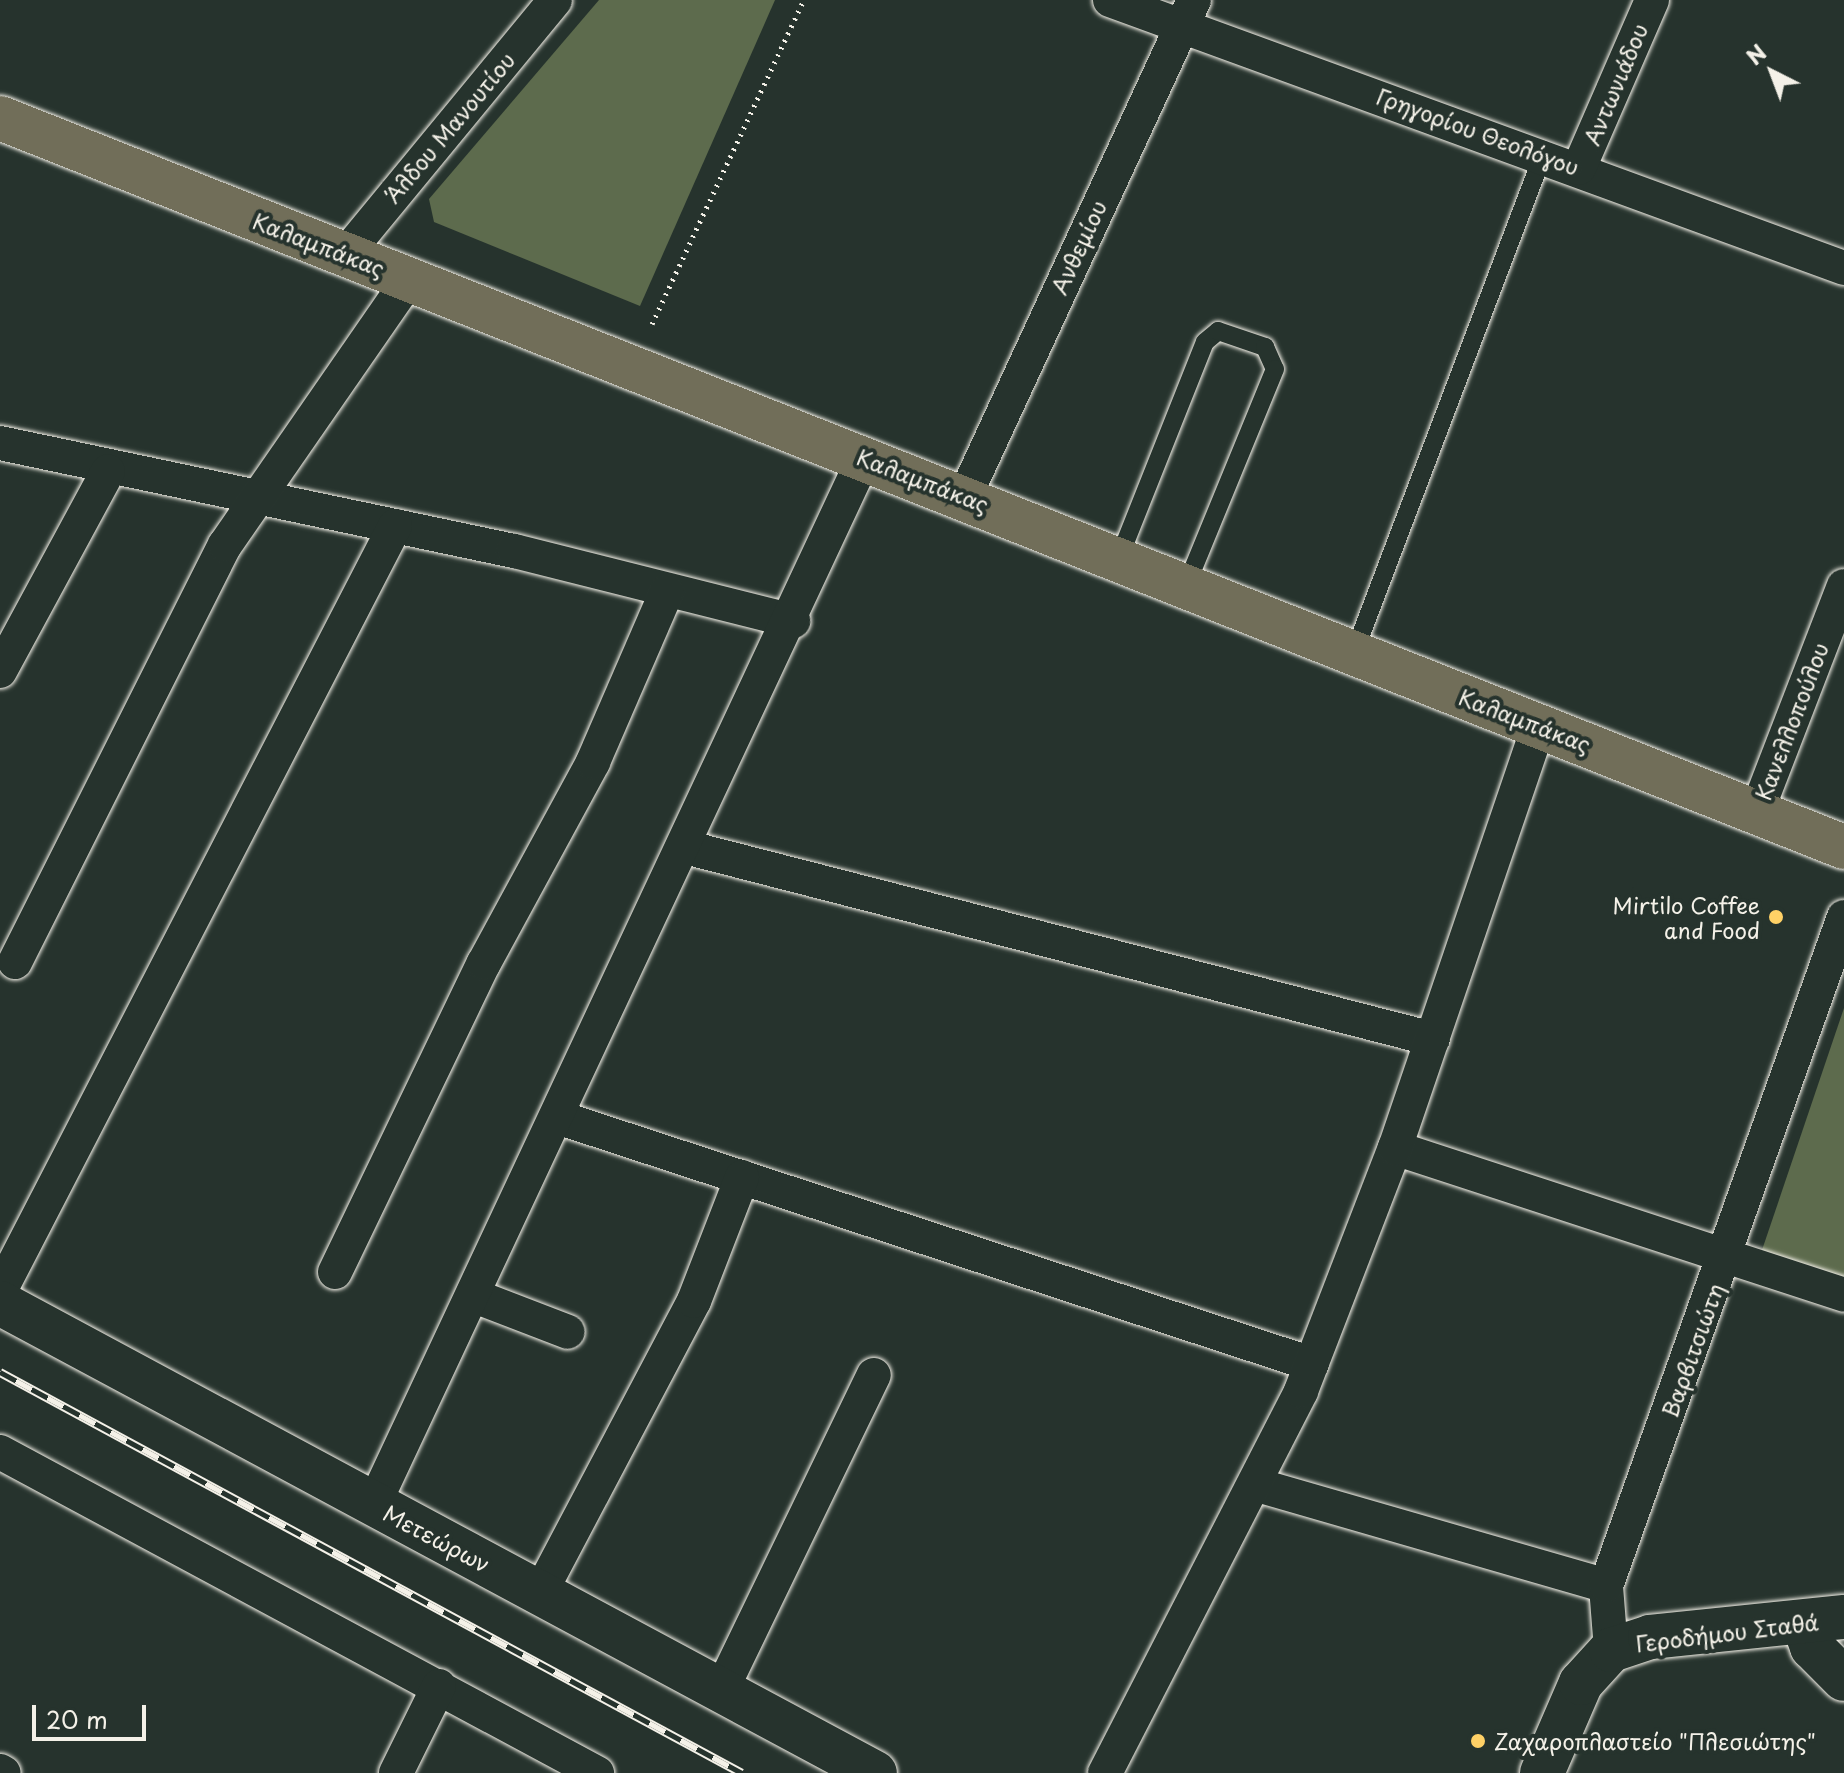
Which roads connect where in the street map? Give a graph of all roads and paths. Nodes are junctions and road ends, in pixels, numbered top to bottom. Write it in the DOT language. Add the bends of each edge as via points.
graph roads {
  1 [pos="555,0"];
  2 [pos="804,0"];
  3 [pos="1110,0"];
  4 [pos="1652,0"];
  5 [pos="1187,12"];
  6 [pos="1,120"];
  7 [pos="1543,155"];
  8 [pos="1579,168"];
  9 [pos="345,255"];
  10 [pos="1844,268"];
  11 [pos="409,279"];
  12 [pos="652,324"];
  13 [pos="0,443"];
  14 [pos="864,458"];
  15 [pos="108,471"];
  16 [pos="965,496"];
  17 [pos="259,498"];
  18 [pos="395,526"];
  19 [pos="1119,558"];
  20 [pos="1186,586"];
  21 [pos="1844,586"];
  22 [pos="667,591"];
  23 [pos="793,621"];
  24 [pos="1354,653"];
  25 [pos="0,671"];
  26 [pos="1539,726"];
  27 [pos="1757,811"];
  28 [pos="685,847"];
  29 [pos="1844,847"];
  30 [pos="1844,917"];
  31 [pos="15,962"];
  32 [pos="1433,1039"];
  33 [pos="557,1117"];
  34 [pos="1395,1148"];
  35 [pos="742,1177"];
  36 [pos="1726,1255"];
  37 [pos="335,1272"];
  38 [pos="0,1291"];
  39 [pos="1844,1295"];
  40 [pos="477,1297"];
  41 [pos="0,1303"];
  42 [pos="568,1332"];
  43 [pos="1312,1364"];
  44 [pos="874,1375"];
  45 [pos="0,1452"];
  46 [pos="1257,1485"];
  47 [pos="374,1504"];
  48 [pos="1606,1586"];
  49 [pos="540,1593"];
  50 [pos="1823,1620"];
  51 [pos="1611,1650"];
  52 [pos="1844,1679"];
  53 [pos="439,1686"];
  54 [pos="721,1691"];
  55 [pos="396,1773"];
  56 [pos="597,1773"];
  57 [pos="875,1773"];
  58 [pos="1105,1773"];
  59 [pos="1542,1773"];
  1 -- 9 [label="street, Άλδου Μανουτίου"];
  2 -- 12 [label="path"];
  3 -- 5 [label="street, Γρηγορίου Θεολόγου"];
  4 -- 8 [label="street, Αντωνιάδου"];
  5 -- 7 [label="street, Γρηγορίου Θεολόγου"];
  5 -- 16 [label="street, Ανθεμίου"];
  6 -- 9 [label="main road, Καλαμπάκας"];
  7 -- 8 [label="street, Γρηγορίου Θεολόγου"];
  7 -- 24 [label="lane"];
  8 -- 10 [label="street, Γρηγορίου Θεολόγου"];
  9 -- 11 [label="main road, Καλαμπάκας"];
  11 -- 14 [label="main road, Καλαμπάκας"];
  11 -- 17 [label="street"];
  13 -- 15 [label="street"];
  14 -- 16 [label="main road, Καλαμπάκας"];
  14 -- 23 [label="street"];
  15 -- 17 [label="street"];
  15 -- 25 [label="street"];
  16 -- 19 [label="main road, Καλαμπάκας"];
  17 -- 18 [label="street"];
  17 -- 31 [label="street" via="225,545"];
  18 -- 22 [label="street"];
  18 -- 38 [label="street"];
  19 -- 20 [label="main road, Καλαμπάκας"];
  19 -- 20 [label="lane" via="1205,342 1218,331 1265,347 1275,369"];
  20 -- 24 [label="main road, Καλαμπάκας"];
  21 -- 27 [label="street, Κανελλοπούλου"];
  22 -- 23 [label="street"];
  22 -- 37 [label="street" via="593,762 484,963"];
  23 -- 28 [label="street"];
  24 -- 26 [label="main road, Καλαμπάκας"];
  26 -- 27 [label="main road, Καλαμπάκας"];
  26 -- 32 [label="street"];
  27 -- 29 [label="main road, Καλαμπάκας"];
  28 -- 32 [label="street"];
  28 -- 33 [label="street"];
  30 -- 36 [label="street, Βαρβιτσιώτη"];
  32 -- 34 [label="street"];
  33 -- 35 [label="street"];
  33 -- 40 [label="street"];
  34 -- 36 [label="street"];
  34 -- 43 [label="street"];
  35 -- 43 [label="street"];
  35 -- 49 [label="street" via="694,1301"];
  36 -- 39 [label="street"];
  36 -- 48 [label="street, Βαρβιτσιώτη"];
  40 -- 42 [label="street"];
  40 -- 47 [label="street"];
  41 -- 47 [label="street, Μετεώρων"];
  43 -- 46 [label="street"];
  44 -- 54 [label="street"];
  45 -- 53 [label="street"];
  46 -- 48 [label="street"];
  46 -- 58 [label="street"];
  47 -- 49 [label="street, Μετεώρων"];
  48 -- 51 [label="street, Βαρβιτσιώτη"];
  49 -- 54 [label="street, Μετεώρων"];
  50 -- 51 [label="street, Γεροδήμου Σταθά" via="1650,1637"];
  50 -- 52 [label="street" via="1812,1647"];
  51 -- 59 [label="street" via="1581,1683"];
  53 -- 55 [label="street"];
  53 -- 56 [label="street"];
  54 -- 57 [label="street, Μετεώρων"];
}
